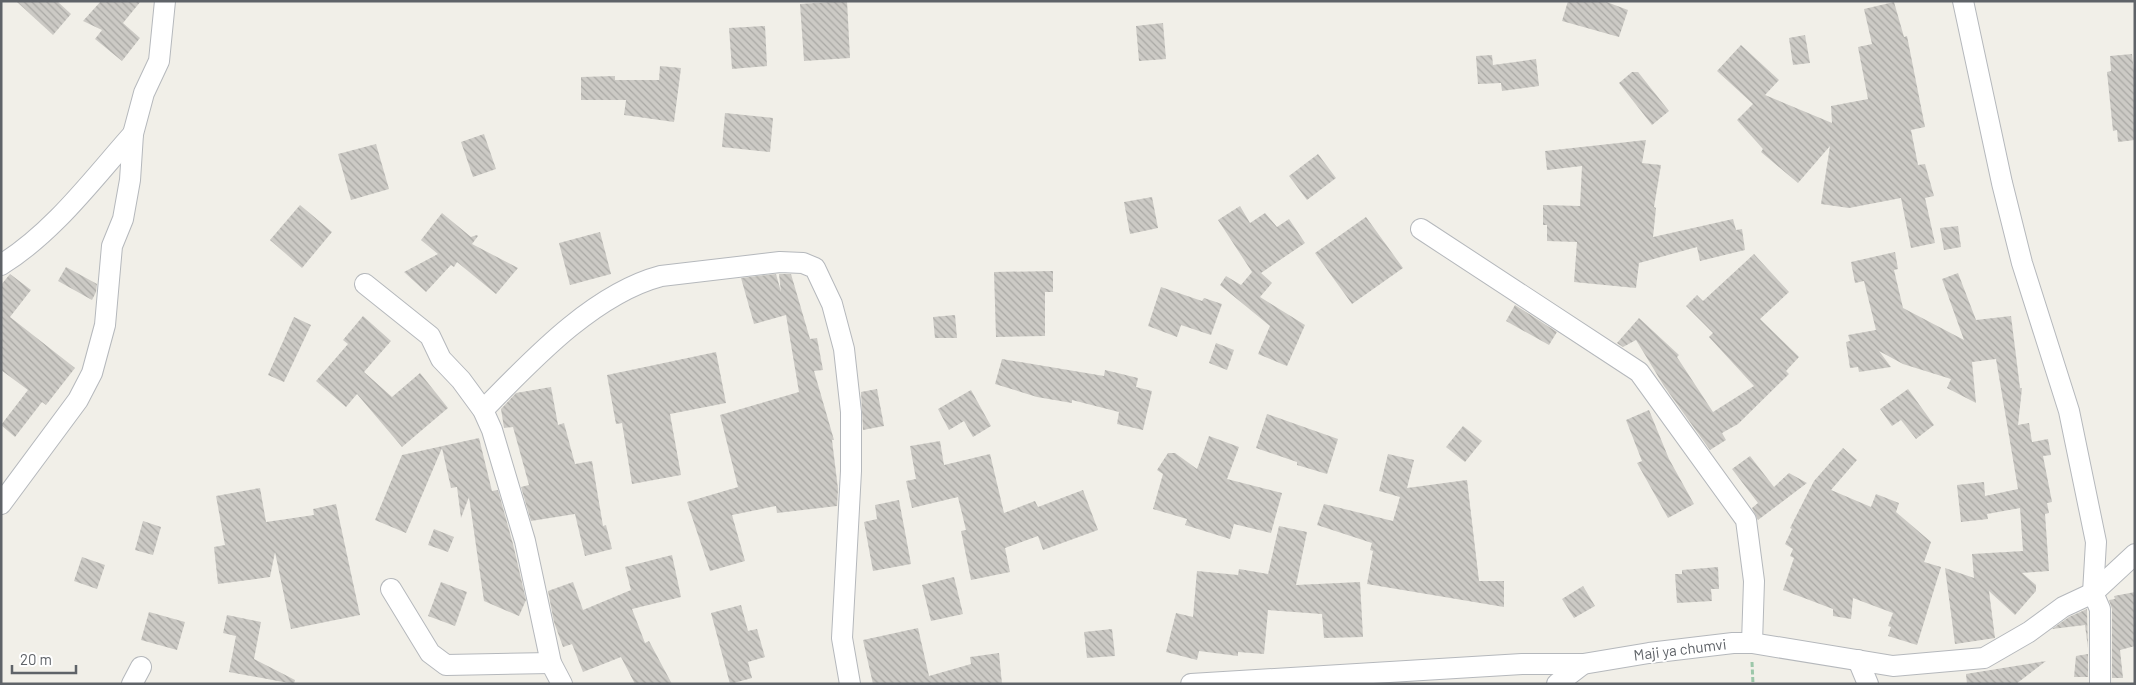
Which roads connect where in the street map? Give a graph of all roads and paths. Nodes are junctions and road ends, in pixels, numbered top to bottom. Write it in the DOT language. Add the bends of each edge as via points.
graph roads {
  1 [pos="166,1"];
  2 [pos="1963,1"];
  3 [pos="133,134"];
  4 [pos="1421,229"];
  5 [pos="1,266"];
  6 [pos="365,284"];
  7 [pos="483,410"];
  8 [pos="1,504"];
  9 [pos="2135,554"];
  10 [pos="391,589"];
  11 [pos="2092,593"];
  12 [pos="1752,643"];
  13 [pos="1858,660"];
  14 [pos="551,663"];
  15 [pos="1583,664"];
  16 [pos="562,684"];
  17 [pos="850,684"];
  18 [pos="1190,684"];
  19 [pos="1557,684"];
  20 [pos="1868,684"];
  21 [pos="2100,684"];
  1 -- 3 [label="street" via="159,61 144,93"];
  2 -- 11 [label="street" via="2022,263 2069,411 2096,542"];
  3 -- 5 [label="street" via="53,225"];
  3 -- 8 [label="street" via="124,219 112,246 105,325 92,373 78,400"];
  4 -- 12 [label="street" via="1638,372 1746,520 1754,581"];
  6 -- 7 [label="street" via="430,336 441,359"];
  7 -- 14 [label="street" via="525,541"];
  7 -- 17 [label="street" via="564,331 644,280 780,262 803,262 815,268 832,304 844,349 850,403 851,471 842,638"];
  9 -- 11 [label="street, Maji ya chumvi"];
  10 -- 14 [label="street" via="430,653 446,666"];
  11 -- 13 [label="street, Maji ya chumvi" via="1984,658 1893,666"];
  11 -- 21 [label="street" via="2100,609"];
  12 -- 13 [label="street, Maji ya chumvi"];
  12 -- 15 [label="street, Maji ya chumvi" via="1649,653"];
  13 -- 20 [label="street"];
  14 -- 16 [label="street"];
  15 -- 18 [label="street, Maji ya chumvi" via="1522,664"];
  15 -- 19 [label="street"];
}
